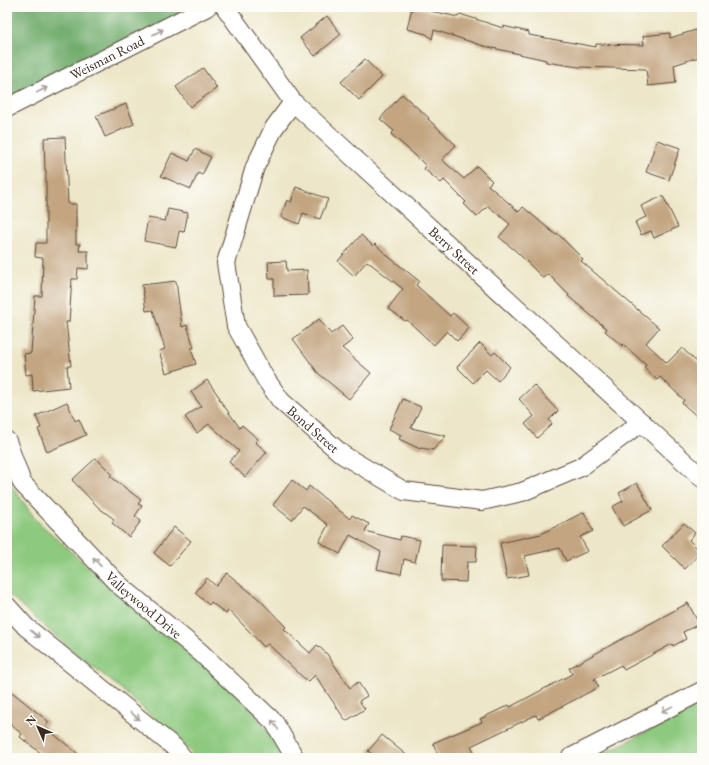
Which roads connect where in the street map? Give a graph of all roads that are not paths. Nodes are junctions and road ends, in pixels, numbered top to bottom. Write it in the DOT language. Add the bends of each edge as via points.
graph roads {
  1 [pos="207,7"];
  2 [pos="225,7"];
  3 [pos="293,102"];
  4 [pos="7,108"];
  5 [pos="643,423"];
  6 [pos="7,441"];
  7 [pos="702,478"];
  8 [pos="7,606"];
  9 [pos="702,691"];
  10 [pos="183,758"];
  11 [pos="295,758"];
  12 [pos="570,758"];
  4 -- 1 [label="street, Weisman Road, one-way"];
  2 -- 3 [label="street, Berry Street"];
  3 -- 5 [label="street, Berry Street"];
  3 -- 5 [label="street, Bond Street" via="274,128 255,167 226,263 236,326 264,378 281,401 343,455 404,491 482,501 522,492 581,467"];
  5 -- 7 [label="street, Berry Street"];
  11 -- 6 [label="street, Valleywood Drive, one-way" via="274,722 200,652 118,584 22,483"];
  8 -- 10 [label="street, one-way" via="26,627 174,747"];
  9 -- 12 [label="street, one-way"];
}
